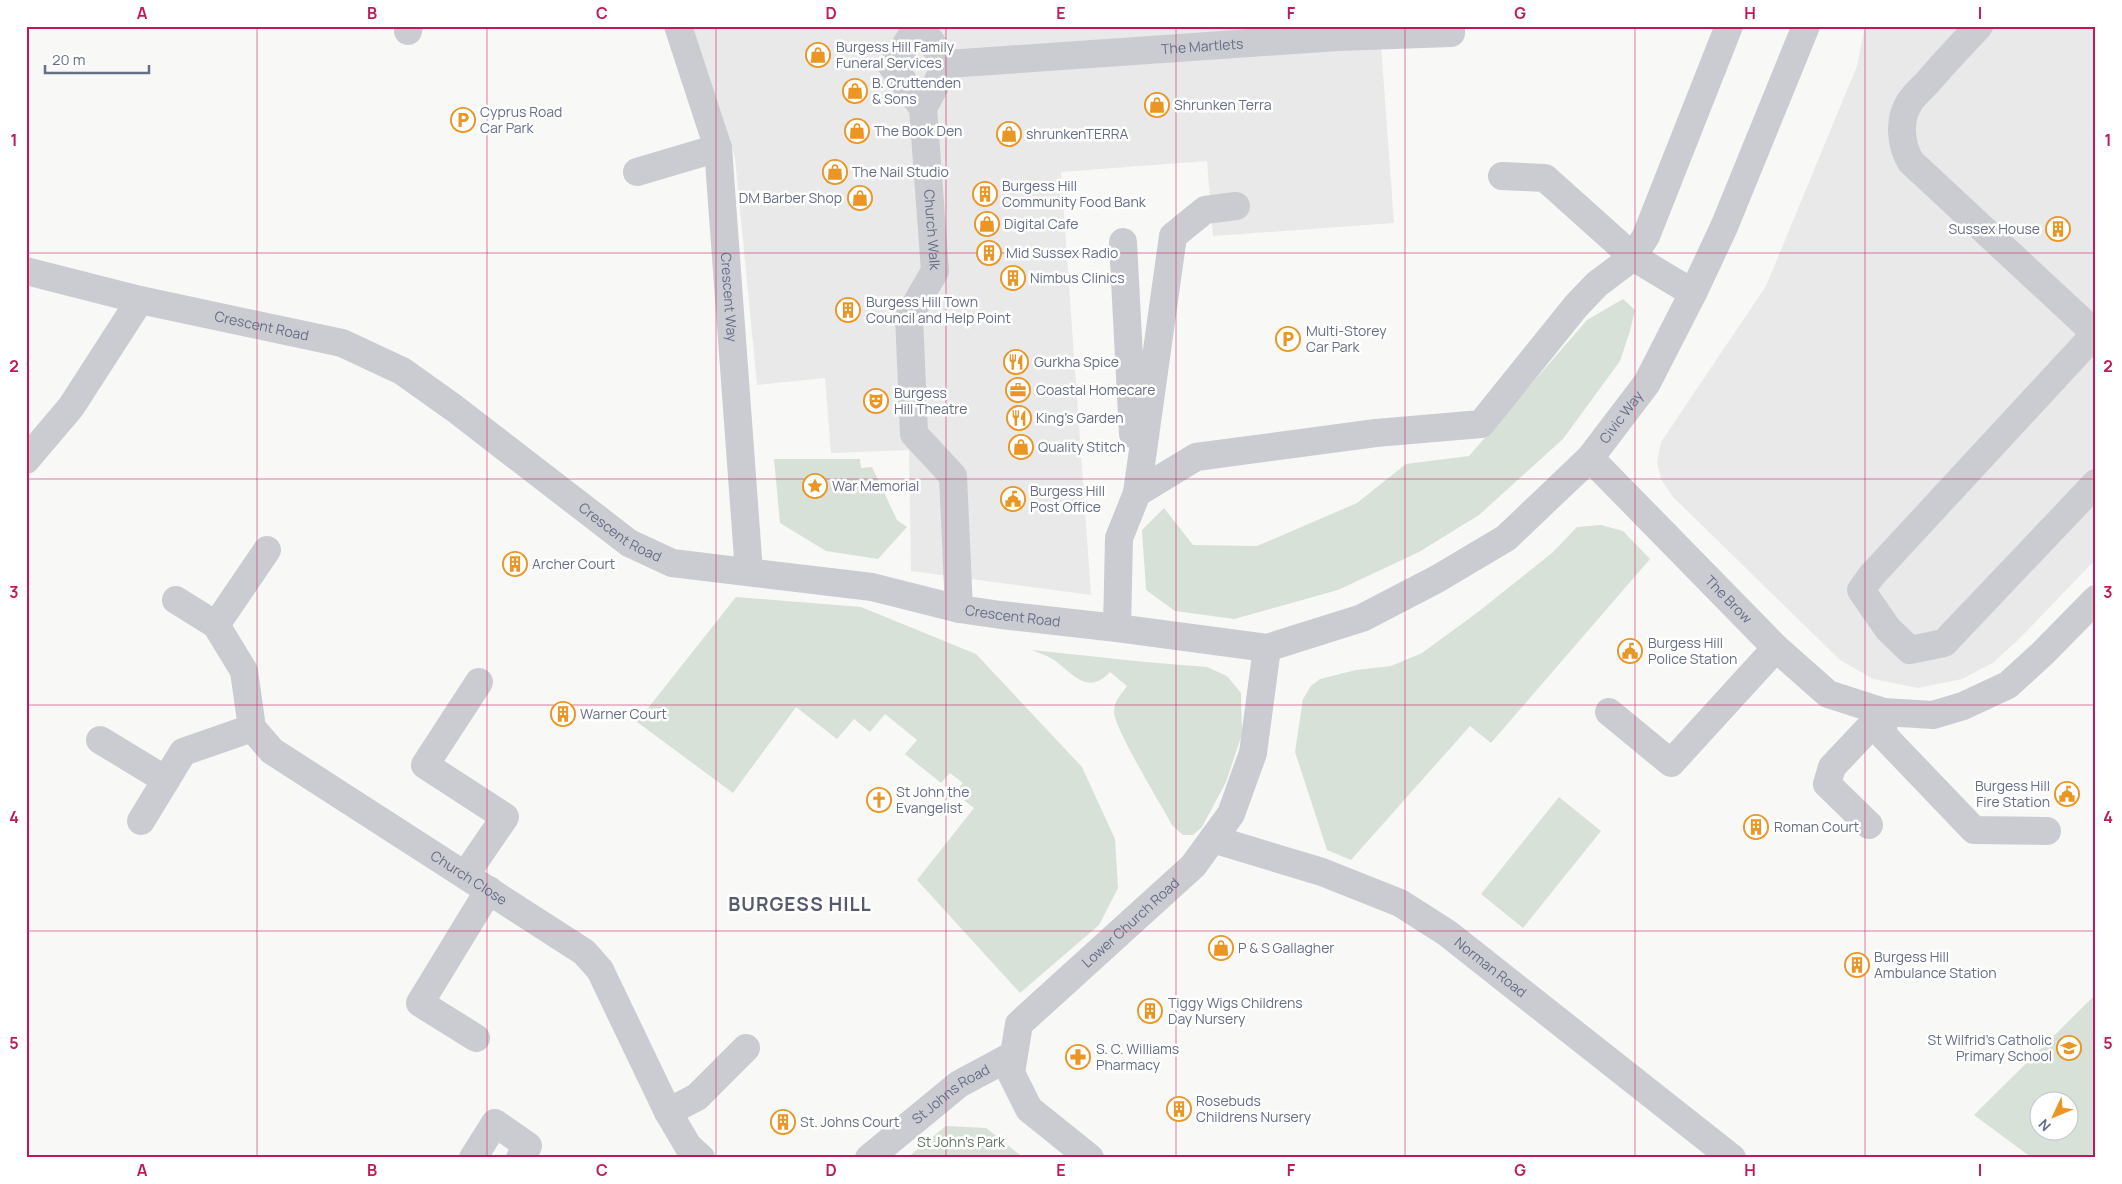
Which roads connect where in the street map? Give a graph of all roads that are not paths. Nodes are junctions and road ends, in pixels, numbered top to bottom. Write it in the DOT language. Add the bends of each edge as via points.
graph roads {
  1 [pos="678,26"];
  2 [pos="919,26"];
  3 [pos="1451,26"];
  4 [pos="1729,26"];
  5 [pos="1806,26"];
  6 [pos="1979,26"];
  7 [pos="947,64"];
  8 [pos="923,108"];
  9 [pos="718,148"];
  10 [pos="637,172"];
  11 [pos="1502,176"];
  12 [pos="1236,206"];
  13 [pos="1123,242"];
  14 [pos="1633,257"];
  15 [pos="26,271"];
  16 [pos="1693,293"];
  17 [pos="140,300"];
  18 [pos="2096,334"];
  19 [pos="1590,458"];
  20 [pos="26,460"];
  21 [pos="2096,483"];
  22 [pos="1137,493"];
  23 [pos="267,550"];
  24 [pos="750,572"];
  25 [pos="2096,599"];
  26 [pos="176,600"];
  27 [pos="959,609"];
  28 [pos="216,625"];
  29 [pos="1117,628"];
  30 [pos="1267,648"];
  31 [pos="1776,648"];
  32 [pos="479,682"];
  33 [pos="1609,712"];
  34 [pos="1884,712"];
  35 [pos="252,728"];
  36 [pos="100,740"];
  37 [pos="166,780"];
  38 [pos="141,822"];
  39 [pos="1869,825"];
  40 [pos="2047,831"];
  41 [pos="1213,838"];
  42 [pos="466,874"];
  43 [pos="489,890"];
  44 [pos="476,1038"];
  45 [pos="746,1048"];
  46 [pos="1013,1054"];
  47 [pos="668,1112"];
  48 [pos="473,1158"];
  49 [pos="520,1158"];
  50 [pos="701,1158"];
  51 [pos="870,1158"];
  52 [pos="1090,1158"];
  53 [pos="1732,1158"];
  1 -- 9 [label="street, Crescent Way"];
  2 -- 7 [label="street"];
  2 -- 8 [label="street" via="892,66"];
  3 -- 7 [label="street, The Martlets" via="1451,33 1338,37"];
  4 -- 14 [label="street" via="1646,236"];
  5 -- 16 [label="street, Civic Way" via="1724,227"];
  6 -- 18 [label="street" via="1908,104 1903,121 1904,152"];
  7 -- 8 [label="street"];
  8 -- 27 [label="street, Church Walk" via="935,271 909,316 914,434 953,476"];
  9 -- 10 [label="street"];
  9 -- 24 [label="street, Crescent Way"];
  11 -- 14 [label="street" via="1545,178"];
  12 -- 22 [label="street" via="1205,210 1173,236"];
  13 -- 22 [label="street"];
  14 -- 16 [label="street"];
  14 -- 22 [label="street" via="1597,284 1576,306 1481,424 1376,433 1196,457"];
  15 -- 17 [label="street, Crescent Road"];
  16 -- 19 [label="street, Civic Way" via="1647,383"];
  17 -- 20 [label="street" via="71,407"];
  17 -- 24 [label="street, Crescent Road" via="342,344 402,371 629,543 672,563"];
  18 -- 21 [label="street" via="1861,590 1888,629 1910,650 1944,643"];
  19 -- 30 [label="street, Civic Way" via="1506,538 1437,580 1362,618"];
  19 -- 31 [label="street, The Brow"];
  22 -- 29 [label="street" via="1119,538"];
  23 -- 28 [label="street"];
  24 -- 27 [label="street, Crescent Road" via="872,587"];
  25 -- 34 [label="street, The Brow" via="2008,685 1963,706 1933,715"];
  26 -- 28 [label="street"];
  27 -- 29 [label="street, Crescent Road"];
  28 -- 35 [label="street" via="244,671"];
  29 -- 30 [label="street, Crescent Road"];
  30 -- 41 [label="street, Lower Church Road" via="1253,753 1231,814"];
  31 -- 33 [label="street" via="1670,763"];
  31 -- 34 [label="street, The Brow" via="1828,694"];
  32 -- 42 [label="street" via="425,765 505,817"];
  34 -- 39 [label="street" via="1832,767 1826,784"];
  34 -- 40 [label="street" via="1883,735 1974,830"];
  35 -- 37 [label="street" via="183,752"];
  35 -- 42 [label="street, Church Close" via="272,751"];
  36 -- 37 [label="street"];
  37 -- 38 [label="street"];
  41 -- 46 [label="street, Lower Church Road" via="1193,866 1019,1024"];
  41 -- 53 [label="street, Norman Road" via="1322,872 1400,903 1447,933"];
  42 -- 43 [label="street, Church Close"];
  43 -- 44 [label="street" via="420,1003"];
  43 -- 47 [label="street, Church Close" via="584,952 600,970"];
  45 -- 47 [label="street" via="697,1097"];
  46 -- 51 [label="street, St Johns Road" via="959,1084"];
  46 -- 52 [label="street, Lower Church Road" via="1011,1072 1029,1109"];
  47 -- 50 [label="street, Church Close" via="688,1146"];
  48 -- 49 [label="street" via="495,1124 528,1146"];
}
